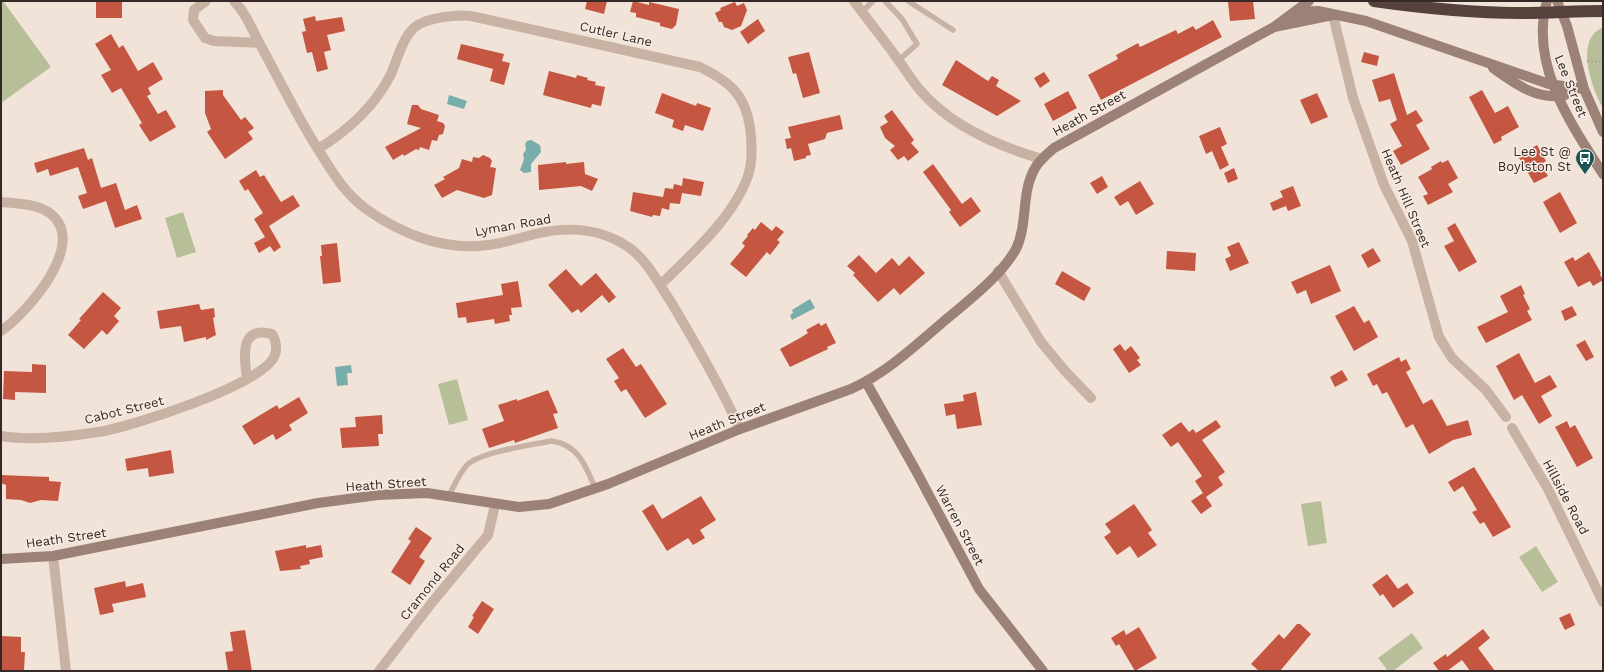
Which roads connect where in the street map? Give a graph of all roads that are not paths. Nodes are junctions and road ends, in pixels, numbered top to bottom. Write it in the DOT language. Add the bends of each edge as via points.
graph roads {
  1 [pos="206,1"];
  2 [pos="234,1"];
  3 [pos="854,1"];
  4 [pos="873,1"];
  5 [pos="885,1"];
  6 [pos="908,1"];
  7 [pos="1309,1"];
  8 [pos="1374,1"];
  9 [pos="1559,6"];
  10 [pos="1545,7"];
  11 [pos="1603,11"];
  12 [pos="862,12"];
  13 [pos="1293,13"];
  14 [pos="1333,15"];
  15 [pos="1274,27"];
  16 [pos="953,30"];
  17 [pos="259,43"];
  18 [pos="899,60"];
  19 [pos="1487,64"];
  20 [pos="1554,85"];
  21 [pos="1584,89"];
  22 [pos="1558,96"];
  23 [pos="1603,132"];
  24 [pos="318,149"];
  25 [pos="1042,159"];
  26 [pos="1603,174"];
  27 [pos="1,202"];
  28 [pos="998,272"];
  29 [pos="660,285"];
  30 [pos="1,331"];
  31 [pos="247,378"];
  32 [pos="866,382"];
  33 [pos="1091,398"];
  34 [pos="1506,417"];
  35 [pos="1512,428"];
  36 [pos="740,429"];
  37 [pos="1,436"];
  38 [pos="595,488"];
  39 [pos="448,497"];
  40 [pos="495,505"];
  41 [pos="53,556"];
  42 [pos="1,559"];
  43 [pos="1603,602"];
  44 [pos="66,671"];
  45 [pos="379,671"];
  46 [pos="1044,671"];
  1 -- 17 [label="street" via="194,10 193,20 204,38 214,41"];
  2 -- 17 [label="street, Lyman Road" via="250,22"];
  3 -- 12 [label="street"];
  4 -- 12 [label="lane"];
  5 -- 18 [label="lane" via="902,19 918,44"];
  6 -- 16 [label="lane"];
  7 -- 13 [label="street, Heath Street"];
  8 -- 10 [label="highway" via="1449,10"];
  9 -- 10 [label="highway"];
  9 -- 11 [label="highway"];
  9 -- 21 [label="street, Lee Street"];
  10 -- 20 [label="street, Lee Street" via="1542,44"];
  12 -- 18 [label="street"];
  13 -- 14 [label="street" via="1313,10"];
  13 -- 15 [label="street, Heath Street"];
  14 -- 15 [label="street"];
  14 -- 19 [label="street" via="1384,27"];
  14 -- 34 [label="street, Heath Hill Street" via="1353,98 1384,185 1412,241 1439,337 1452,358 1486,390"];
  15 -- 25 [label="street, Heath Street" via="1070,137"];
  17 -- 24 [label="street, Lyman Road" via="292,108"];
  18 -- 25 [label="street" via="919,89 943,112 993,142"];
  19 -- 20 [label="street"];
  19 -- 22 [label="street" via="1534,93"];
  20 -- 21 [label="street"];
  20 -- 22 [label="street, Lee Street"];
  21 -- 22 [label="street"];
  21 -- 23 [label="street, Lee Street"];
  22 -- 26 [label="street, Lee Street" via="1574,129"];
  24 -- 29 [label="street, Lyman Road" via="340,185 354,200 394,228 432,241 469,246 488,245 552,231 591,231 609,236 631,249 641,257"];
  24 -- 29 [label="street, Cutler Lane" via="369,107 389,78 414,28 448,17 471,16 700,67 725,81 742,100 747,111 751,134 750,163 742,188 726,214 700,246"];
  25 -- 28 [label="street, Heath Street" via="1028,182 1020,237 1015,249"];
  27 -- 30 [label="street" via="50,213 60,224 63,236 56,265 40,291 19,316"];
  28 -- 32 [label="street, Heath Street" via="890,367"];
  28 -- 33 [label="street" via="1041,342"];
  29 -- 36 [label="street, Lyman Road" via="695,342"];
  31 -- 31 [label="street, Cabot Street" via="244,351 247,339 263,331 272,334 276,341 274,357"];
  31 -- 37 [label="street, Cabot Street" via="187,406 99,432 53,437"];
  32 -- 36 [label="street, Heath Street"];
  32 -- 46 [label="street, Warren Street" via="979,589"];
  35 -- 43 [label="street, Hillside Road" via="1548,489"];
  36 -- 38 [label="street, Heath Street"];
  38 -- 39 [label="lane" via="584,462 572,448 562,442 551,441 481,456 468,464"];
  38 -- 40 [label="street, Heath Street" via="549,504 519,507"];
  39 -- 40 [label="street, Heath Street"];
  39 -- 41 [label="street, Heath Street" via="427,493 378,495 318,503"];
  40 -- 45 [label="street, Cramond Road" via="488,535"];
  41 -- 42 [label="street, Heath Street"];
  41 -- 44 [label="street"];
}
